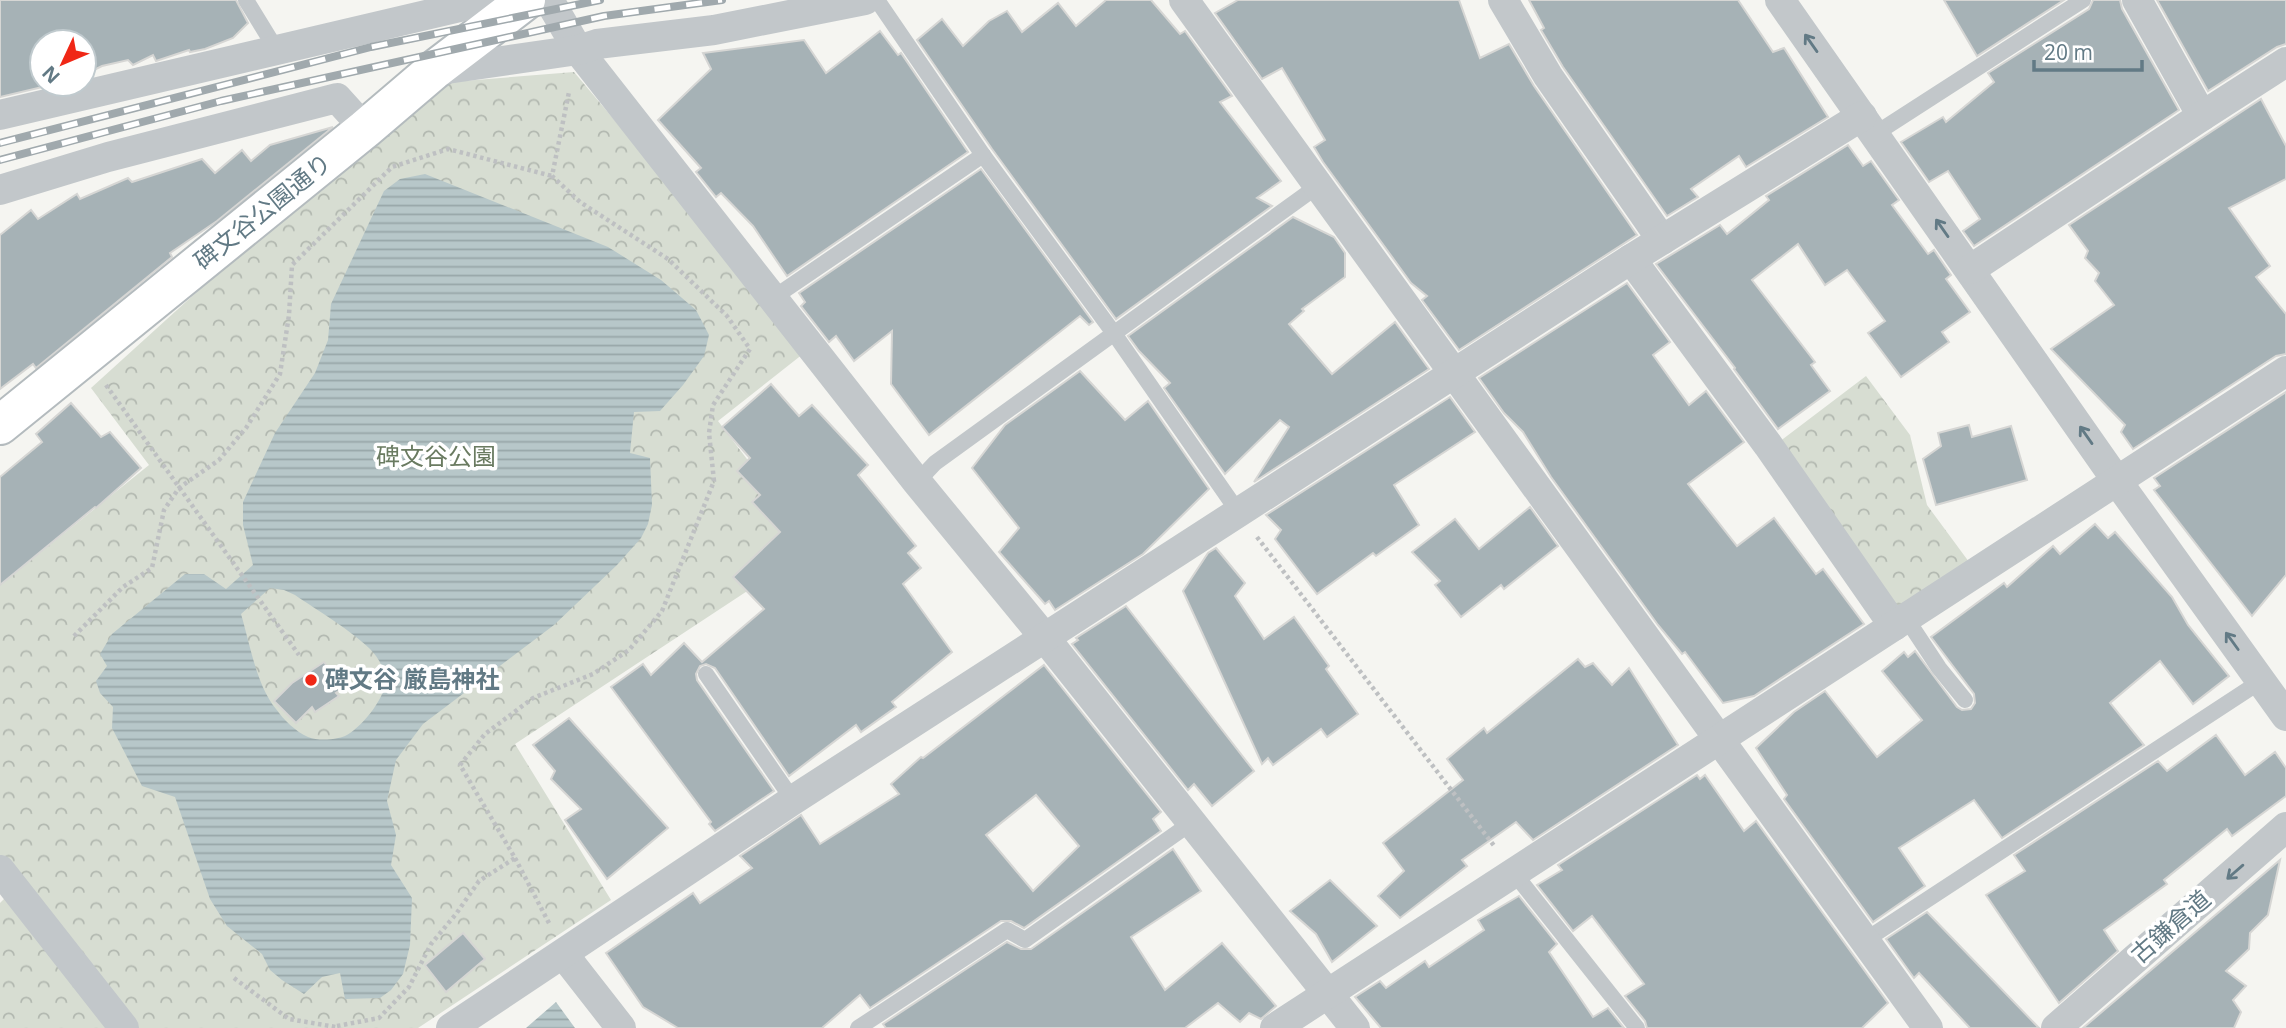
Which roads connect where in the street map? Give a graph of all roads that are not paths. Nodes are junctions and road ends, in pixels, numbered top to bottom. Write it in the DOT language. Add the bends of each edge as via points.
graph roads {
  1 [pos="246,0"];
  2 [pos="490,0"];
  3 [pos="526,0"];
  4 [pos="549,0"];
  5 [pos="865,0"];
  6 [pos="877,0"];
  7 [pos="1184,0"];
  8 [pos="1503,0"];
  9 [pos="1780,0"];
  10 [pos="2083,0"];
  11 [pos="2137,0"];
  12 [pos="275,49"];
  13 [pos="578,50"];
  14 [pos="2286,62"];
  15 [pos="433,71"];
  16 [pos="0,115"];
  17 [pos="2202,116"];
  18 [pos="1869,125"];
  19 [pos="365,129"];
  20 [pos="983,155"];
  21 [pos="1319,185"];
  22 [pos="0,190"];
  23 [pos="1662,240"];
  24 [pos="1631,259"];
  25 [pos="1971,269"];
  26 [pos="773,299"];
  27 [pos="1113,332"];
  28 [pos="2286,371"];
  29 [pos="1454,375"];
  30 [pos="0,425"];
  31 [pos="2117,481"];
  32 [pos="917,482"];
  33 [pos="1239,513"];
  34 [pos="1900,622"];
  35 [pos="1045,638"];
  36 [pos="706,674"];
  37 [pos="2261,681"];
  38 [pos="1965,701"];
  39 [pos="2286,716"];
  40 [pos="1719,741"];
  41 [pos="793,800"];
  42 [pos="1191,822"];
  43 [pos="2286,827"];
  44 [pos="1514,873"];
  45 [pos="3,880"];
  46 [pos="1864,941"];
  47 [pos="560,945"];
  48 [pos="1328,994"];
  49 [pos="124,1028"];
  50 [pos="451,1028"];
  51 [pos="621,1028"];
  52 [pos="858,1028"];
  53 [pos="1275,1028"];
  54 [pos="1355,1028"];
  55 [pos="1637,1028"];
  56 [pos="1928,1028"];
  57 [pos="2056,1028"];
  1 -- 12 [label="lane"];
  2 -- 12 [label="street"];
  3 -- 15 [label="street, 碑文谷公園通り"];
  4 -- 13 [label="street"];
  5 -- 13 [label="street" via="714,30"];
  6 -- 20 [label="lane"];
  7 -- 21 [label="street"];
  8 -- 23 [label="street" via="1548,76"];
  18 -- 9 [label="street, one-way"];
  10 -- 18 [label="lane"];
  11 -- 17 [label="street"];
  12 -- 16 [label="street"];
  13 -- 15 [label="street"];
  13 -- 26 [label="street"];
  14 -- 17 [label="street"];
  15 -- 19 [label="street, 碑文谷公園通り"];
  17 -- 25 [label="street"];
  18 -- 23 [label="street"];
  25 -- 18 [label="street, one-way"];
  19 -- 22 [label="street" via="337,98"];
  19 -- 30 [label="street, 碑文谷公園通り"];
  20 -- 26 [label="lane"];
  20 -- 27 [label="lane"];
  21 -- 27 [label="lane"];
  21 -- 29 [label="street"];
  23 -- 24 [label="street"];
  24 -- 29 [label="street"];
  24 -- 34 [label="street"];
  31 -- 25 [label="street, one-way"];
  26 -- 32 [label="street"];
  27 -- 32 [label="lane" via="935,463"];
  27 -- 33 [label="lane"];
  28 -- 31 [label="street"];
  29 -- 33 [label="street"];
  29 -- 40 [label="street"];
  31 -- 34 [label="street"];
  37 -- 31 [label="street, one-way"];
  32 -- 35 [label="street"];
  33 -- 35 [label="street"];
  34 -- 38 [label="lane"];
  34 -- 40 [label="street"];
  35 -- 41 [label="street"];
  35 -- 42 [label="street"];
  36 -- 41 [label="lane"];
  37 -- 39 [label="street"];
  37 -- 46 [label="lane"];
  40 -- 44 [label="street"];
  40 -- 46 [label="street"];
  41 -- 47 [label="street"];
  42 -- 48 [label="street"];
  42 -- 52 [label="lane" via="1025,940 1007,930"];
  43 -- 57 [label="street, 古鎌倉道, one-way"];
  44 -- 48 [label="street"];
  44 -- 55 [label="lane"];
  45 -- 49 [label="street"];
  46 -- 56 [label="street"];
  47 -- 50 [label="street"];
  47 -- 51 [label="street"];
  48 -- 53 [label="street"];
  48 -- 54 [label="street"];
}
